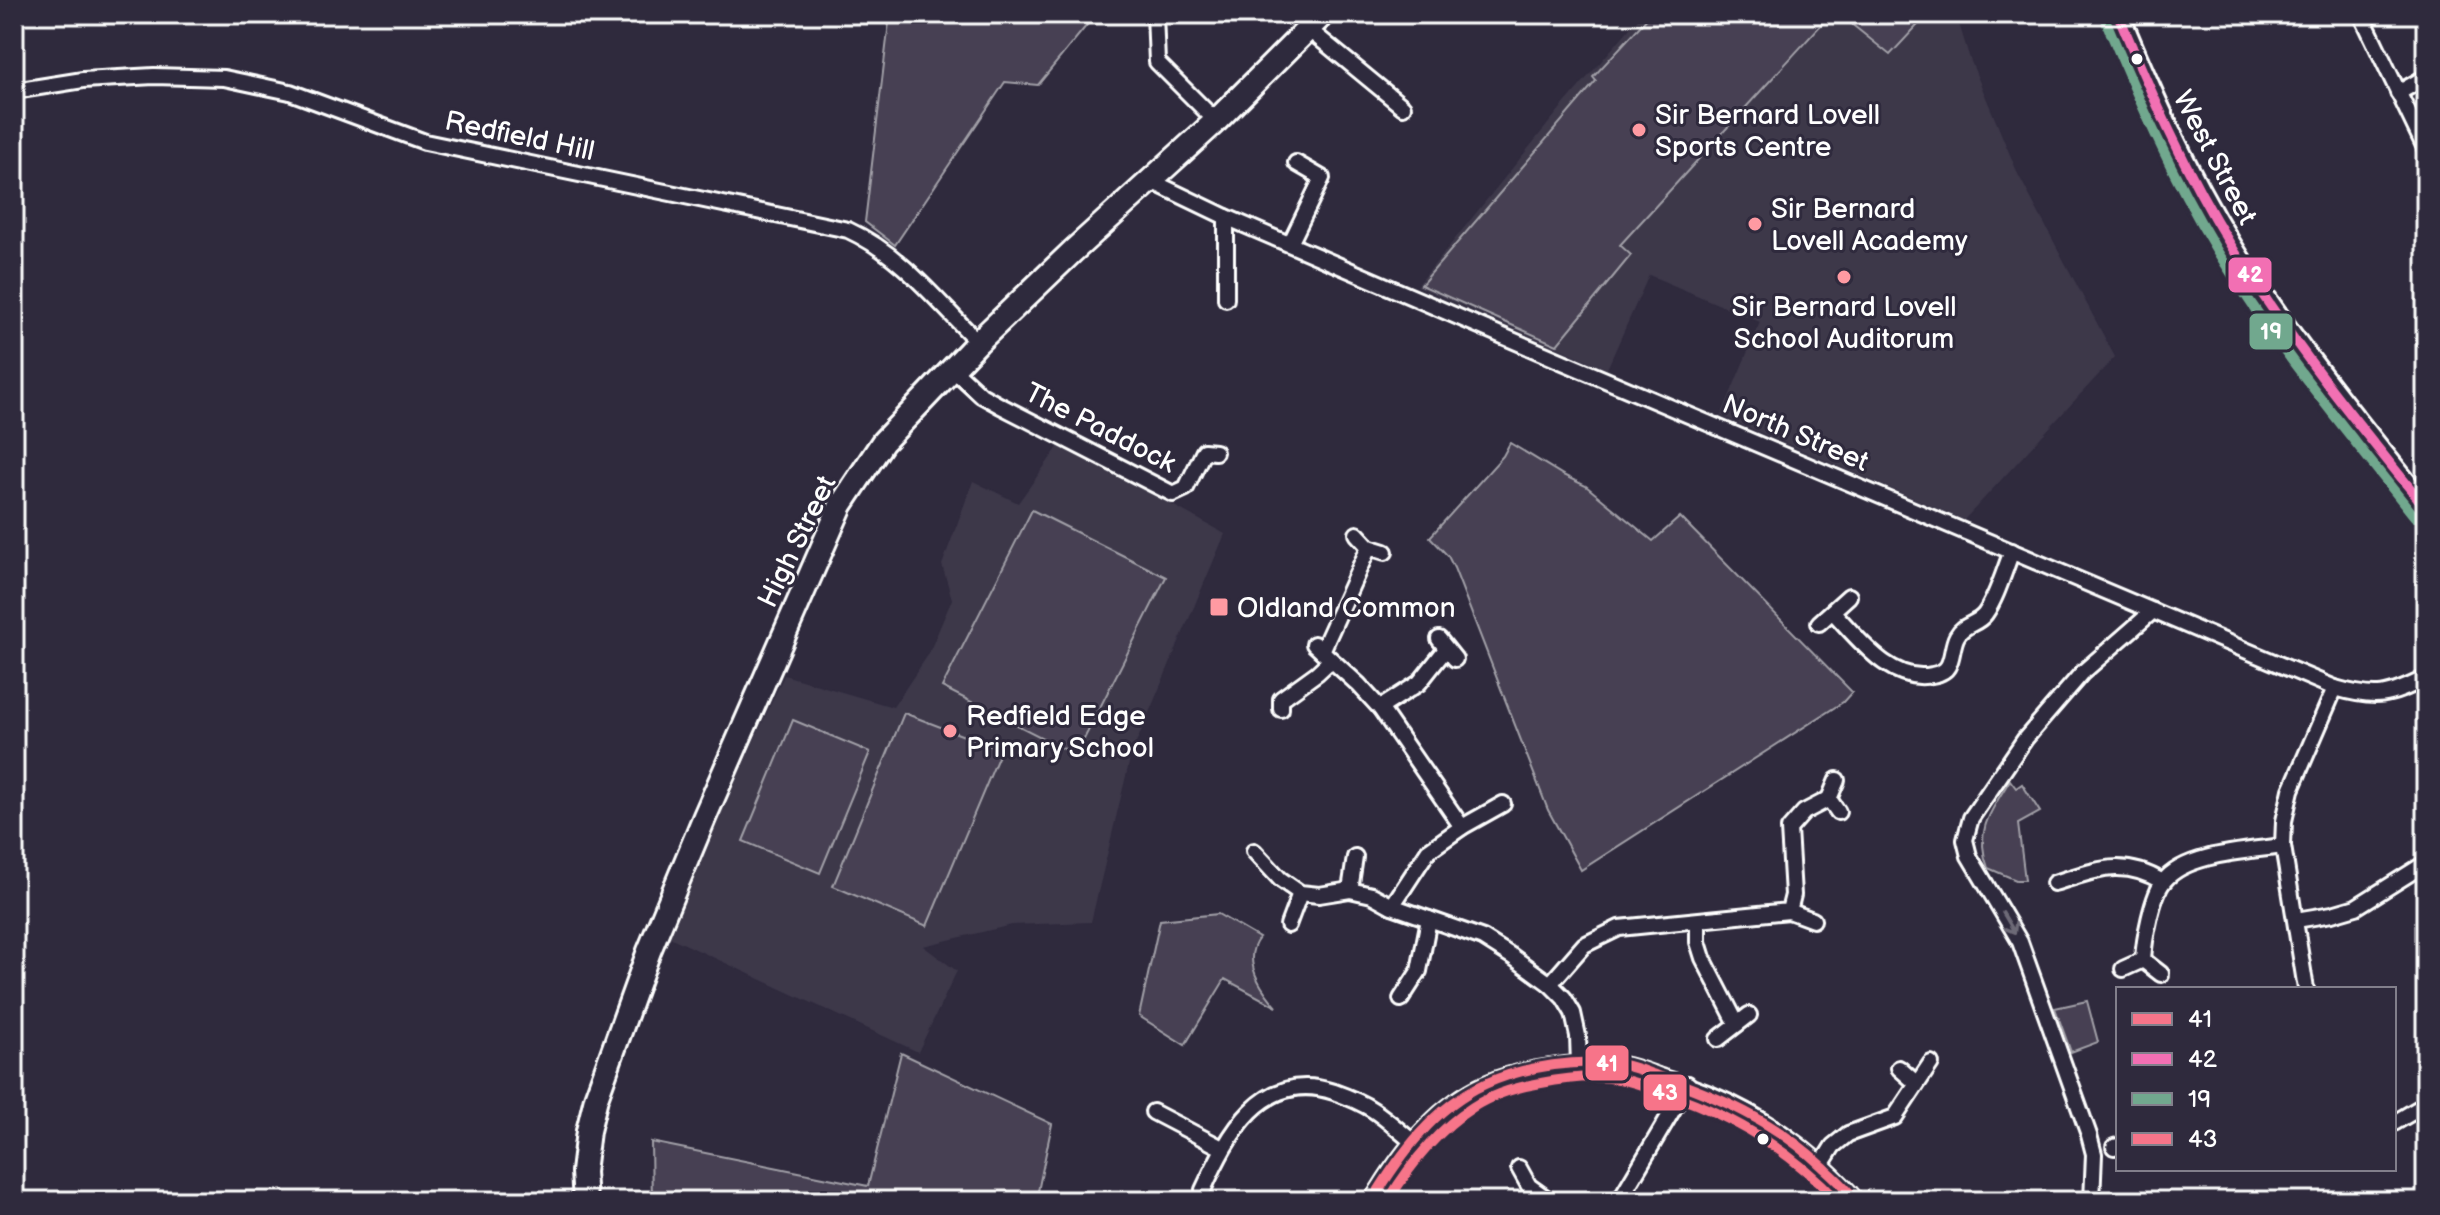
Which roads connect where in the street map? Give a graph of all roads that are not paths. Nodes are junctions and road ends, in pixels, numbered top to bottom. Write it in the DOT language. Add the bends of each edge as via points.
graph roads {
  1 [pos="1155,14"];
  2 [pos="2118,14"];
  3 [pos="2361,14"];
  4 [pos="1315,21"];
  5 [pos="2426,77"];
  6 [pos="14,91"];
  7 [pos="2398,93"];
  8 [pos="1403,107"];
  9 [pos="1216,121"];
  10 [pos="2426,150"];
  11 [pos="1296,163"];
  12 [pos="1151,181"];
  13 [pos="1226,217"];
  14 [pos="1290,244"];
  15 [pos="1226,299"];
  16 [pos="978,342"];
  17 [pos="953,369"];
  18 [pos="1215,452"];
  19 [pos="2426,508"];
  20 [pos="1357,534"];
  21 [pos="1369,547"];
  22 [pos="2012,551"];
  23 [pos="1385,552"];
  24 [pos="1849,596"];
  25 [pos="2153,611"];
  26 [pos="1833,612"];
  27 [pos="1819,623"];
  28 [pos="1447,649"];
  29 [pos="1322,652"];
  30 [pos="2426,678"];
  31 [pos="2335,688"];
  32 [pos="1380,708"];
  33 [pos="1281,709"];
  34 [pos="1837,780"];
  35 [pos="1829,799"];
  36 [pos="1503,804"];
  37 [pos="1838,812"];
  38 [pos="1462,827"];
  39 [pos="2283,846"];
  40 [pos="1254,851"];
  41 [pos="1355,857"];
  42 [pos="2426,863"];
  43 [pos="2163,882"];
  44 [pos="2054,883"];
  45 [pos="1350,890"];
  46 [pos="1300,893"];
  47 [pos="1392,906"];
  48 [pos="1789,911"];
  49 [pos="1429,919"];
  50 [pos="1813,920"];
  51 [pos="2296,920"];
  52 [pos="1698,922"];
  53 [pos="1288,925"];
  54 [pos="2143,960"];
  55 [pos="2123,969"];
  56 [pos="2161,974"];
  57 [pos="1550,984"];
  58 [pos="2306,987"];
  59 [pos="1401,999"];
  60 [pos="1718,1039"];
  61 [pos="1931,1063"];
  62 [pos="1579,1064"];
  63 [pos="1899,1068"];
  64 [pos="1916,1083"];
  65 [pos="1688,1084"];
  66 [pos="2426,1104"];
  67 [pos="1153,1112"];
  68 [pos="2396,1122"];
  69 [pos="1412,1141"];
  70 [pos="1222,1148"];
  71 [pos="1821,1165"];
  72 [pos="1519,1168"];
  73 [pos="1203,1190"];
  74 [pos="585,1201"];
  75 [pos="1372,1201"];
  76 [pos="1550,1201"];
  77 [pos="1619,1201"];
  78 [pos="1856,1201"];
  79 [pos="2092,1201"];
  1 -- 9 [label="street" via="1157,62"];
  2 -- 19 [label="street, West Street" via="2162,118 2229,242 2275,315"];
  3 -- 7 [label="street"];
  4 -- 8 [label="street"];
  4 -- 9 [label="main road, High Street"];
  5 -- 7 [label="street"];
  6 -- 16 [label="street, Redfield Hill" via="83,80 224,78 290,92 425,142 848,230 892,255"];
  7 -- 10 [label="street"];
  9 -- 12 [label="main road, High Street"];
  11 -- 14 [label="street" via="1322,178"];
  12 -- 13 [label="street, North Street"];
  12 -- 16 [label="main road, High Street"];
  13 -- 14 [label="street, North Street"];
  13 -- 15 [label="street"];
  14 -- 22 [label="street, North Street"];
  16 -- 17 [label="main road, High Street"];
  17 -- 18 [label="street, The Paddock" via="981,395 1173,494 1186,488 1204,451"];
  17 -- 74 [label="main road, High Street" via="883,442 841,505 649,951 596,1098 583,1172"];
  20 -- 21 [label="street"];
  21 -- 23 [label="street"];
  21 -- 29 [label="street"];
  22 -- 25 [label="street, North Street"];
  22 -- 26 [label="street" via="1987,611 1964,626 1940,674 1912,676 1879,660"];
  24 -- 26 [label="street"];
  25 -- 31 [label="street, North Street"];
  25 -- 79 [label="street, one-way" via="2082,673 2025,739 1971,818 1965,840 1969,856 2020,942 2089,1135 2094,1154"];
  26 -- 27 [label="street"];
  28 -- 32 [label="street" via="1419,683"];
  29 -- 32 [label="street"];
  29 -- 33 [label="street" via="1317,673 1281,699"];
  30 -- 31 [label="street, North Street" via="2380,696"];
  31 -- 39 [label="street" via="2291,790"];
  32 -- 38 [label="street"];
  34 -- 35 [label="street"];
  35 -- 37 [label="street"];
  35 -- 48 [label="street" via="1804,812 1789,829"];
  36 -- 38 [label="street"];
  38 -- 47 [label="street" via="1428,851"];
  39 -- 43 [label="street" via="2197,860"];
  39 -- 51 [label="street"];
  40 -- 46 [label="street"];
  41 -- 45 [label="street"];
  42 -- 51 [label="street" via="2356,907"];
  43 -- 44 [label="street" via="2123,866"];
  43 -- 54 [label="street"];
  45 -- 46 [label="street"];
  45 -- 47 [label="street"];
  46 -- 53 [label="street"];
  47 -- 49 [label="street"];
  48 -- 50 [label="street"];
  48 -- 52 [label="street"];
  49 -- 57 [label="street" via="1483,938"];
  49 -- 59 [label="street" via="1419,971"];
  51 -- 58 [label="street"];
  52 -- 57 [label="street" via="1619,928 1584,945"];
  52 -- 60 [label="street" via="1703,958 1743,1020"];
  54 -- 55 [label="street"];
  54 -- 56 [label="street"];
  57 -- 62 [label="street" via="1573,1013"];
  61 -- 64 [label="street"];
  62 -- 65 [label="street" via="1623,1065"];
  62 -- 69 [label="street" via="1485,1084 1456,1101"];
  63 -- 64 [label="street"];
  64 -- 71 [label="street" via="1895,1117 1848,1134"];
  65 -- 71 [label="street" via="1769,1123"];
  65 -- 77 [label="street"];
  66 -- 68 [label="street"];
  67 -- 70 [label="street"];
  69 -- 70 [label="street" via="1374,1110 1316,1086 1265,1098"];
  69 -- 75 [label="street"];
  70 -- 73 [label="street"];
  71 -- 78 [label="street"];
  72 -- 76 [label="street" via="1529,1186"];
}
